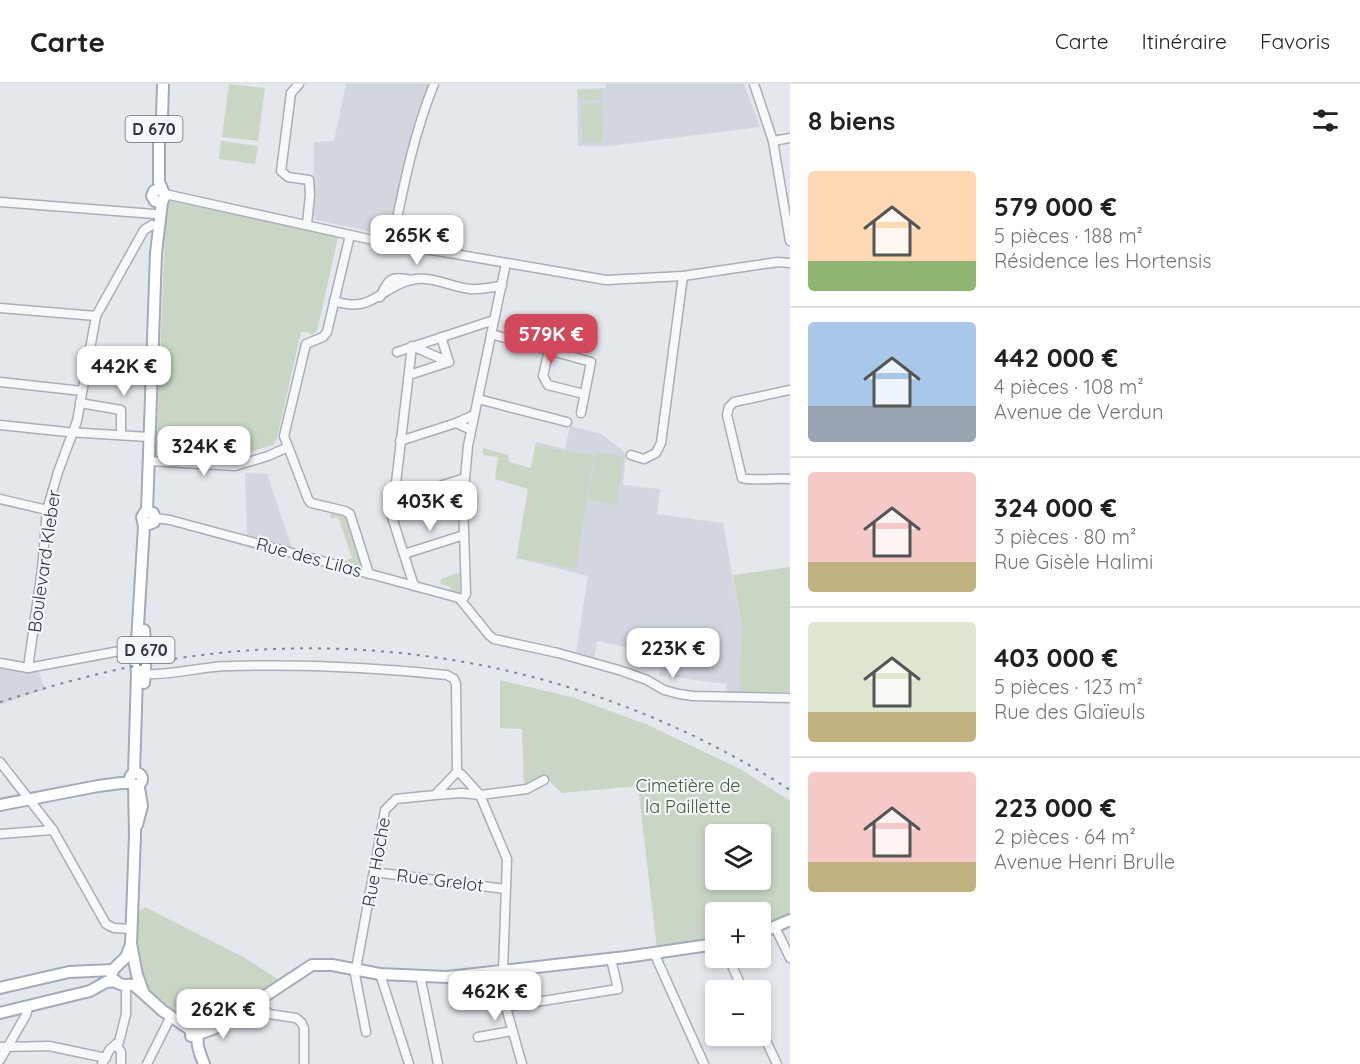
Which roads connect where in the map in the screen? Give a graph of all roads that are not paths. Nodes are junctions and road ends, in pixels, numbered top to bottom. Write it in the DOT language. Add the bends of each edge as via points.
graph roads {
  1 [pos="158,84"];
  2 [pos="163,84"];
  3 [pos="299,84"];
  4 [pos="434,84"];
  5 [pos="754,84"];
  6 [pos="790,138"];
  7 [pos="773,141"];
  8 [pos="159,195"];
  9 [pos="0,202"];
  10 [pos="153,219"];
  11 [pos="307,224"];
  12 [pos="350,235"];
  13 [pos="790,241"];
  14 [pos="392,243"];
  15 [pos="156,253"];
  16 [pos="790,262"];
  17 [pos="506,263"];
  18 [pos="683,276"];
  19 [pos="502,286"];
  20 [pos="334,302"];
  21 [pos="0,308"];
  22 [pos="96,316"];
  23 [pos="494,320"];
  24 [pos="491,334"];
  25 [pos="441,337"];
  26 [pos="412,346"];
  27 [pos="549,350"];
  28 [pos="397,351"];
  29 [pos="449,362"];
  30 [pos="409,375"];
  31 [pos="0,382"];
  32 [pos="790,390"];
  33 [pos="82,391"];
  34 [pos="584,394"];
  35 [pos="478,399"];
  36 [pos="80,402"];
  37 [pos="581,413"];
  38 [pos="474,415"];
  39 [pos="567,422"];
  40 [pos="456,423"];
  41 [pos="0,424"];
  42 [pos="471,430"];
  43 [pos="72,432"];
  44 [pos="121,435"];
  45 [pos="149,437"];
  46 [pos="400,441"];
  47 [pos="288,447"];
  48 [pos="631,455"];
  49 [pos="149,461"];
  50 [pos="465,478"];
  51 [pos="790,479"];
  52 [pos="448,483"];
  53 [pos="463,490"];
  54 [pos="0,499"];
  55 [pos="393,501"];
  56 [pos="47,510"];
  57 [pos="149,519"];
  58 [pos="464,535"];
  59 [pos="404,554"];
  60 [pos="369,574"];
  61 [pos="414,586"];
  62 [pos="462,600"];
  63 [pos="136,648"];
  64 [pos="0,663"];
  65 [pos="28,668"];
  66 [pos="144,674"];
  67 [pos="790,698"];
  68 [pos="0,762"];
  69 [pos="457,772"];
  70 [pos="134,779"];
  71 [pos="544,780"];
  72 [pos="435,795"];
  73 [pos="480,795"];
  74 [pos="29,798"];
  75 [pos="0,805"];
  76 [pos="52,830"];
  77 [pos="0,834"];
  78 [pos="374,872"];
  79 [pos="505,889"];
  80 [pos="790,920"];
  81 [pos="775,927"];
  82 [pos="132,929"];
  83 [pos="771,929"];
  84 [pos="131,944"];
  85 [pos="705,946"];
  86 [pos="654,953"];
  87 [pos="790,958"];
  88 [pos="611,959"];
  89 [pos="355,969"];
  90 [pos="499,972"];
  91 [pos="380,974"];
  92 [pos="420,975"];
  93 [pos="126,977"];
  94 [pos="0,988"];
  95 [pos="29,1005"];
  96 [pos="254,1005"];
  97 [pos="505,1007"];
  98 [pos="0,1013"];
  99 [pos="171,1016"];
  100 [pos="512,1031"];
  101 [pos="366,1032"];
  102 [pos="195,1033"];
  103 [pos="478,1037"];
  104 [pos="116,1044"];
  105 [pos="4,1046"];
  106 [pos="768,1046"];
  107 [pos="0,1060"];
  108 [pos="104,1061"];
  109 [pos="121,1064"];
  110 [pos="147,1064"];
  111 [pos="202,1064"];
  112 [pos="304,1064"];
  113 [pos="409,1064"];
  114 [pos="438,1064"];
  115 [pos="522,1064"];
  116 [pos="704,1064"];
  117 [pos="777,1064"];
  1 -- 8 [label="main road, D 670" via="154,128"];
  2 -- 8 [label="main road, D 670"];
  3 -- 11 [label="street" via="291,93 281,171 288,177 309,180"];
  4 -- 14 [label="street" via="406,172"];
  5 -- 7 [label="street"];
  6 -- 7 [label="street"];
  7 -- 13 [label="street"];
  8 -- 10 [label="main road, D 670"];
  8 -- 11 [label="street"];
  8 -- 15 [label="main road, D 670"];
  9 -- 10 [label="street"];
  10 -- 15 [label="main road, D 670"];
  10 -- 22 [label="street, Boulevard Kleber"];
  11 -- 12 [label="street"];
  12 -- 14 [label="street"];
  12 -- 20 [label="street"];
  14 -- 17 [label="street"];
  15 -- 45 [label="main road, D 670"];
  16 -- 18 [label="street"];
  17 -- 18 [label="street" via="606,280"];
  17 -- 19 [label="street"];
  18 -- 48 [label="street" via="661,443 656,453 644,459"];
  19 -- 20 [label="street" via="472,289 436,280 412,280 368,303"];
  19 -- 23 [label="street"];
  20 -- 47 [label="street" via="327,332 323,338 306,344 284,436"];
  21 -- 22 [label="street"];
  22 -- 33 [label="street, Boulevard Kleber"];
  23 -- 24 [label="street"];
  23 -- 25 [label="street"];
  24 -- 27 [label="street"];
  24 -- 35 [label="street"];
  25 -- 26 [label="street"];
  25 -- 29 [label="street"];
  26 -- 28 [label="street"];
  26 -- 29 [label="street"];
  26 -- 30 [label="street"];
  27 -- 34 [label="street" via="543,376 549,385"];
  27 -- 34 [label="street" via="591,362"];
  29 -- 30 [label="street"];
  30 -- 46 [label="street"];
  31 -- 33 [label="street"];
  32 -- 51 [label="street" via="734,402 727,415 742,478"];
  33 -- 36 [label="street, Boulevard Kleber"];
  34 -- 37 [label="street"];
  35 -- 38 [label="street"];
  35 -- 39 [label="street"];
  36 -- 43 [label="street, Boulevard Kleber"];
  36 -- 44 [label="street" via="121,410"];
  38 -- 40 [label="street"];
  38 -- 42 [label="street"];
  40 -- 42 [label="street"];
  40 -- 46 [label="street"];
  41 -- 43 [label="street"];
  42 -- 50 [label="street"];
  43 -- 44 [label="street"];
  43 -- 56 [label="street, Boulevard Kleber"];
  44 -- 45 [label="street"];
  45 -- 49 [label="main road, D 670"];
  46 -- 55 [label="street"];
  47 -- 49 [label="street" via="236,466"];
  47 -- 60 [label="street" via="311,503 350,514"];
  49 -- 57 [label="main road, D 670"];
  50 -- 52 [label="street"];
  50 -- 53 [label="street"];
  52 -- 53 [label="street"];
  52 -- 55 [label="street"];
  53 -- 58 [label="street"];
  54 -- 56 [label="street"];
  55 -- 59 [label="street" via="392,517"];
  56 -- 65 [label="street, Boulevard Kleber"];
  57 -- 60 [label="street, Rue des Lilas"];
  57 -- 63 [label="main road, D 670"];
  57 -- 66 [label="main road, D 670"];
  58 -- 59 [label="street"];
  58 -- 62 [label="street" via="466,594"];
  59 -- 61 [label="street"];
  60 -- 61 [label="street, Rue des Lilas"];
  61 -- 62 [label="street, Rue des Lilas"];
  62 -- 67 [label="street" via="494,639 622,671 664,690 693,696"];
  63 -- 65 [label="street"];
  63 -- 70 [label="main road, D 670"];
  64 -- 65 [label="street"];
  66 -- 69 [label="street" via="295,664 447,675 456,684"];
  66 -- 70 [label="main road, D 670"];
  68 -- 74 [label="street"];
  69 -- 72 [label="street"];
  69 -- 73 [label="street"];
  70 -- 74 [label="main road"];
  70 -- 82 [label="main road, D 670" via="142,806 135,835"];
  71 -- 73 [label="street, Rue Hoche" via="527,789"];
  72 -- 73 [label="street, Rue Hoche"];
  72 -- 78 [label="street, Rue Hoche" via="396,798 385,810"];
  73 -- 79 [label="street" via="507,859"];
  74 -- 75 [label="main road"];
  74 -- 76 [label="street"];
  76 -- 77 [label="street"];
  76 -- 82 [label="street" via="106,924"];
  78 -- 79 [label="street, Rue Grelot"];
  78 -- 89 [label="street, Rue Hoche"];
  79 -- 90 [label="street"];
  80 -- 81 [label="main road"];
  81 -- 83 [label="main road"];
  81 -- 87 [label="street"];
  82 -- 84 [label="main road, D 670"];
  84 -- 93 [label="main road, D 670"];
  84 -- 93 [label="main road, D 670" via="123,961 116,964"];
  85 -- 86 [label="main road"];
  86 -- 88 [label="main road"];
  86 -- 116 [label="street"];
  88 -- 90 [label="main road"];
  88 -- 97 [label="street" via="618,989"];
  89 -- 91 [label="main road"];
  89 -- 96 [label="main road" via="312,965"];
  89 -- 101 [label="street"];
  90 -- 92 [label="main road" via="447,977"];
  90 -- 97 [label="street"];
  91 -- 92 [label="main road"];
  91 -- 113 [label="street"];
  92 -- 114 [label="street"];
  93 -- 94 [label="main road" via="69,972"];
  93 -- 95 [label="main road" via="90,991"];
  93 -- 99 [label="main road"];
  93 -- 104 [label="street" via="126,1014"];
  95 -- 98 [label="main road"];
  95 -- 105 [label="street"];
  96 -- 102 [label="main road"];
  96 -- 112 [label="street" via="269,1014 301,1022"];
  97 -- 100 [label="street"];
  99 -- 102 [label="main road"];
  99 -- 110 [label="street"];
  100 -- 103 [label="street"];
  100 -- 115 [label="street"];
  102 -- 111 [label="main road"];
  104 -- 108 [label="street"];
  104 -- 109 [label="street"];
  105 -- 107 [label="street"];
  105 -- 108 [label="street" via="49,1046"];
  106 -- 117 [label="street"];
}
